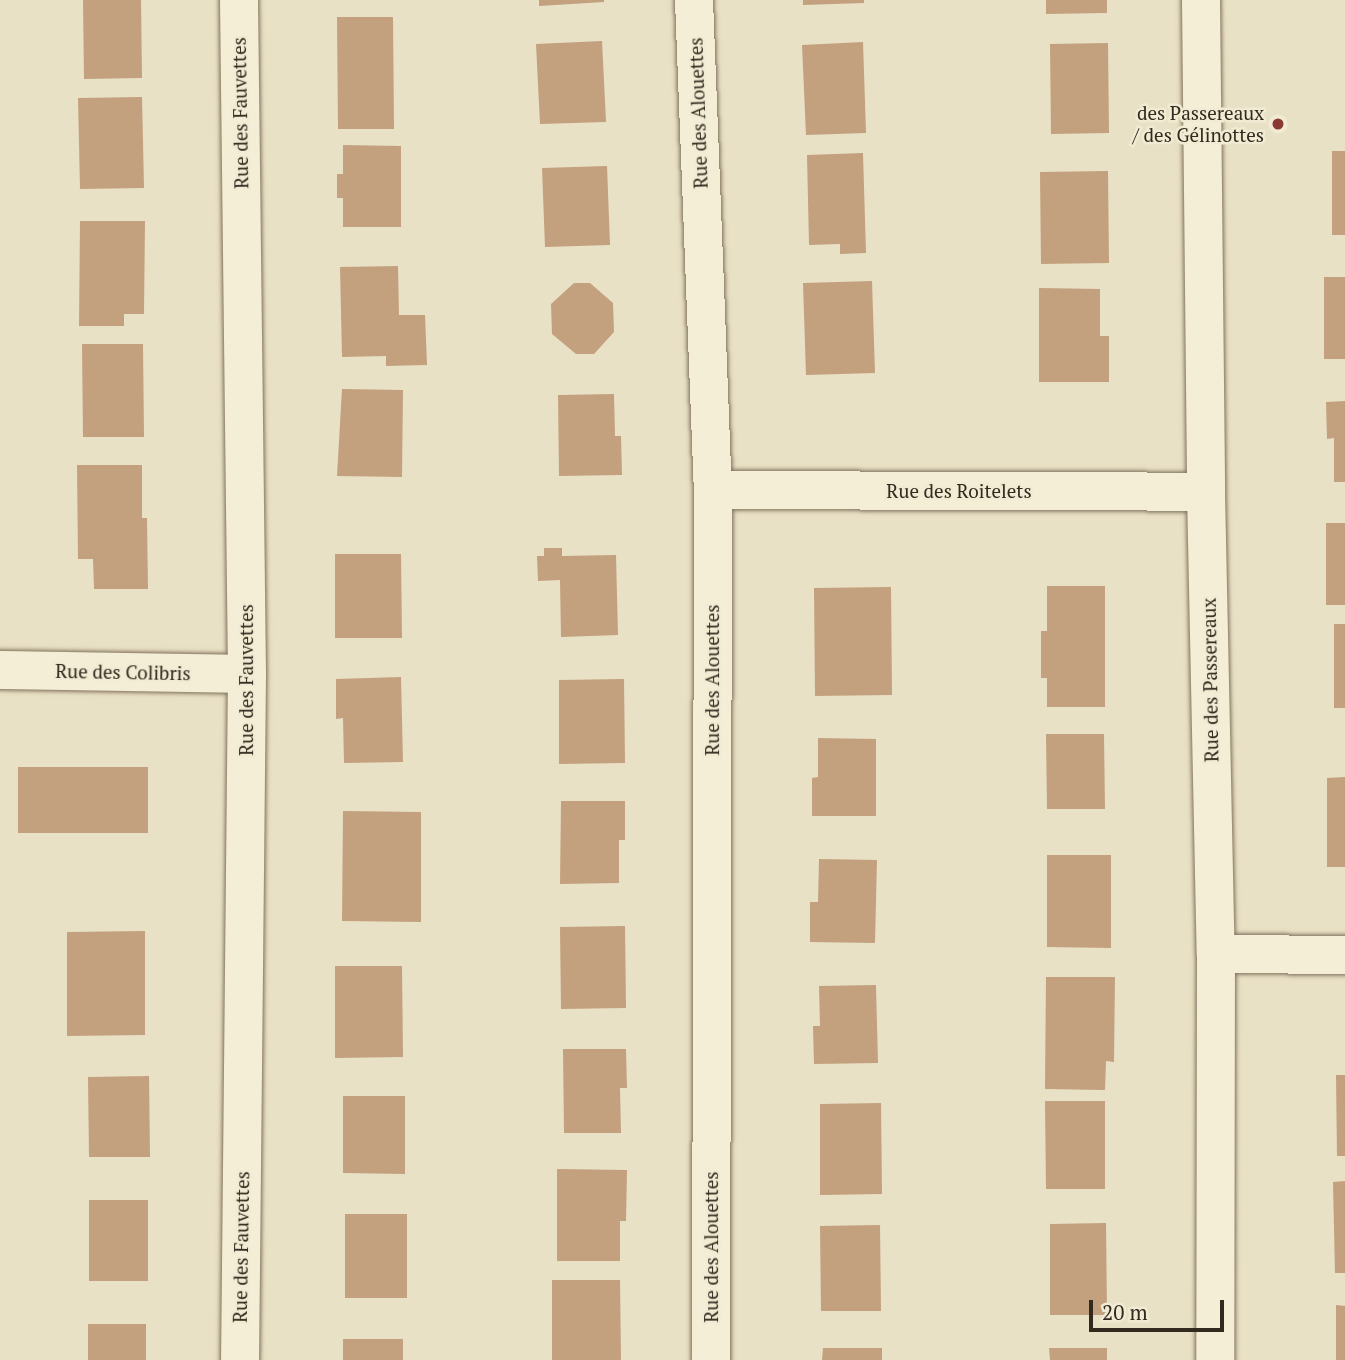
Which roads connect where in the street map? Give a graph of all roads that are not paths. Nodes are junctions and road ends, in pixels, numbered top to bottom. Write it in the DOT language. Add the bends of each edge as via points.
graph roads {
  1 [pos="239,0"];
  2 [pos="694,0"];
  3 [pos="1201,0"];
  4 [pos="713,490"];
  5 [pos="1206,492"];
  6 [pos="0,670"];
  7 [pos="247,674"];
  8 [pos="1216,954"];
  9 [pos="1345,955"];
  10 [pos="240,1360"];
  11 [pos="711,1360"];
  12 [pos="1216,1360"];
  1 -- 7 [label="street, Rue des Fauvettes"];
  2 -- 4 [label="street, Rue des Alouettes"];
  3 -- 5 [label="street, Rue des Passereaux"];
  4 -- 5 [label="street, Rue des Roitelets"];
  4 -- 11 [label="street, Rue des Alouettes"];
  5 -- 8 [label="street, Rue des Passereaux"];
  6 -- 7 [label="street, Rue des Colibris"];
  7 -- 10 [label="street, Rue des Fauvettes"];
  8 -- 9 [label="street"];
  8 -- 12 [label="street, Rue des Passereaux"];
}
